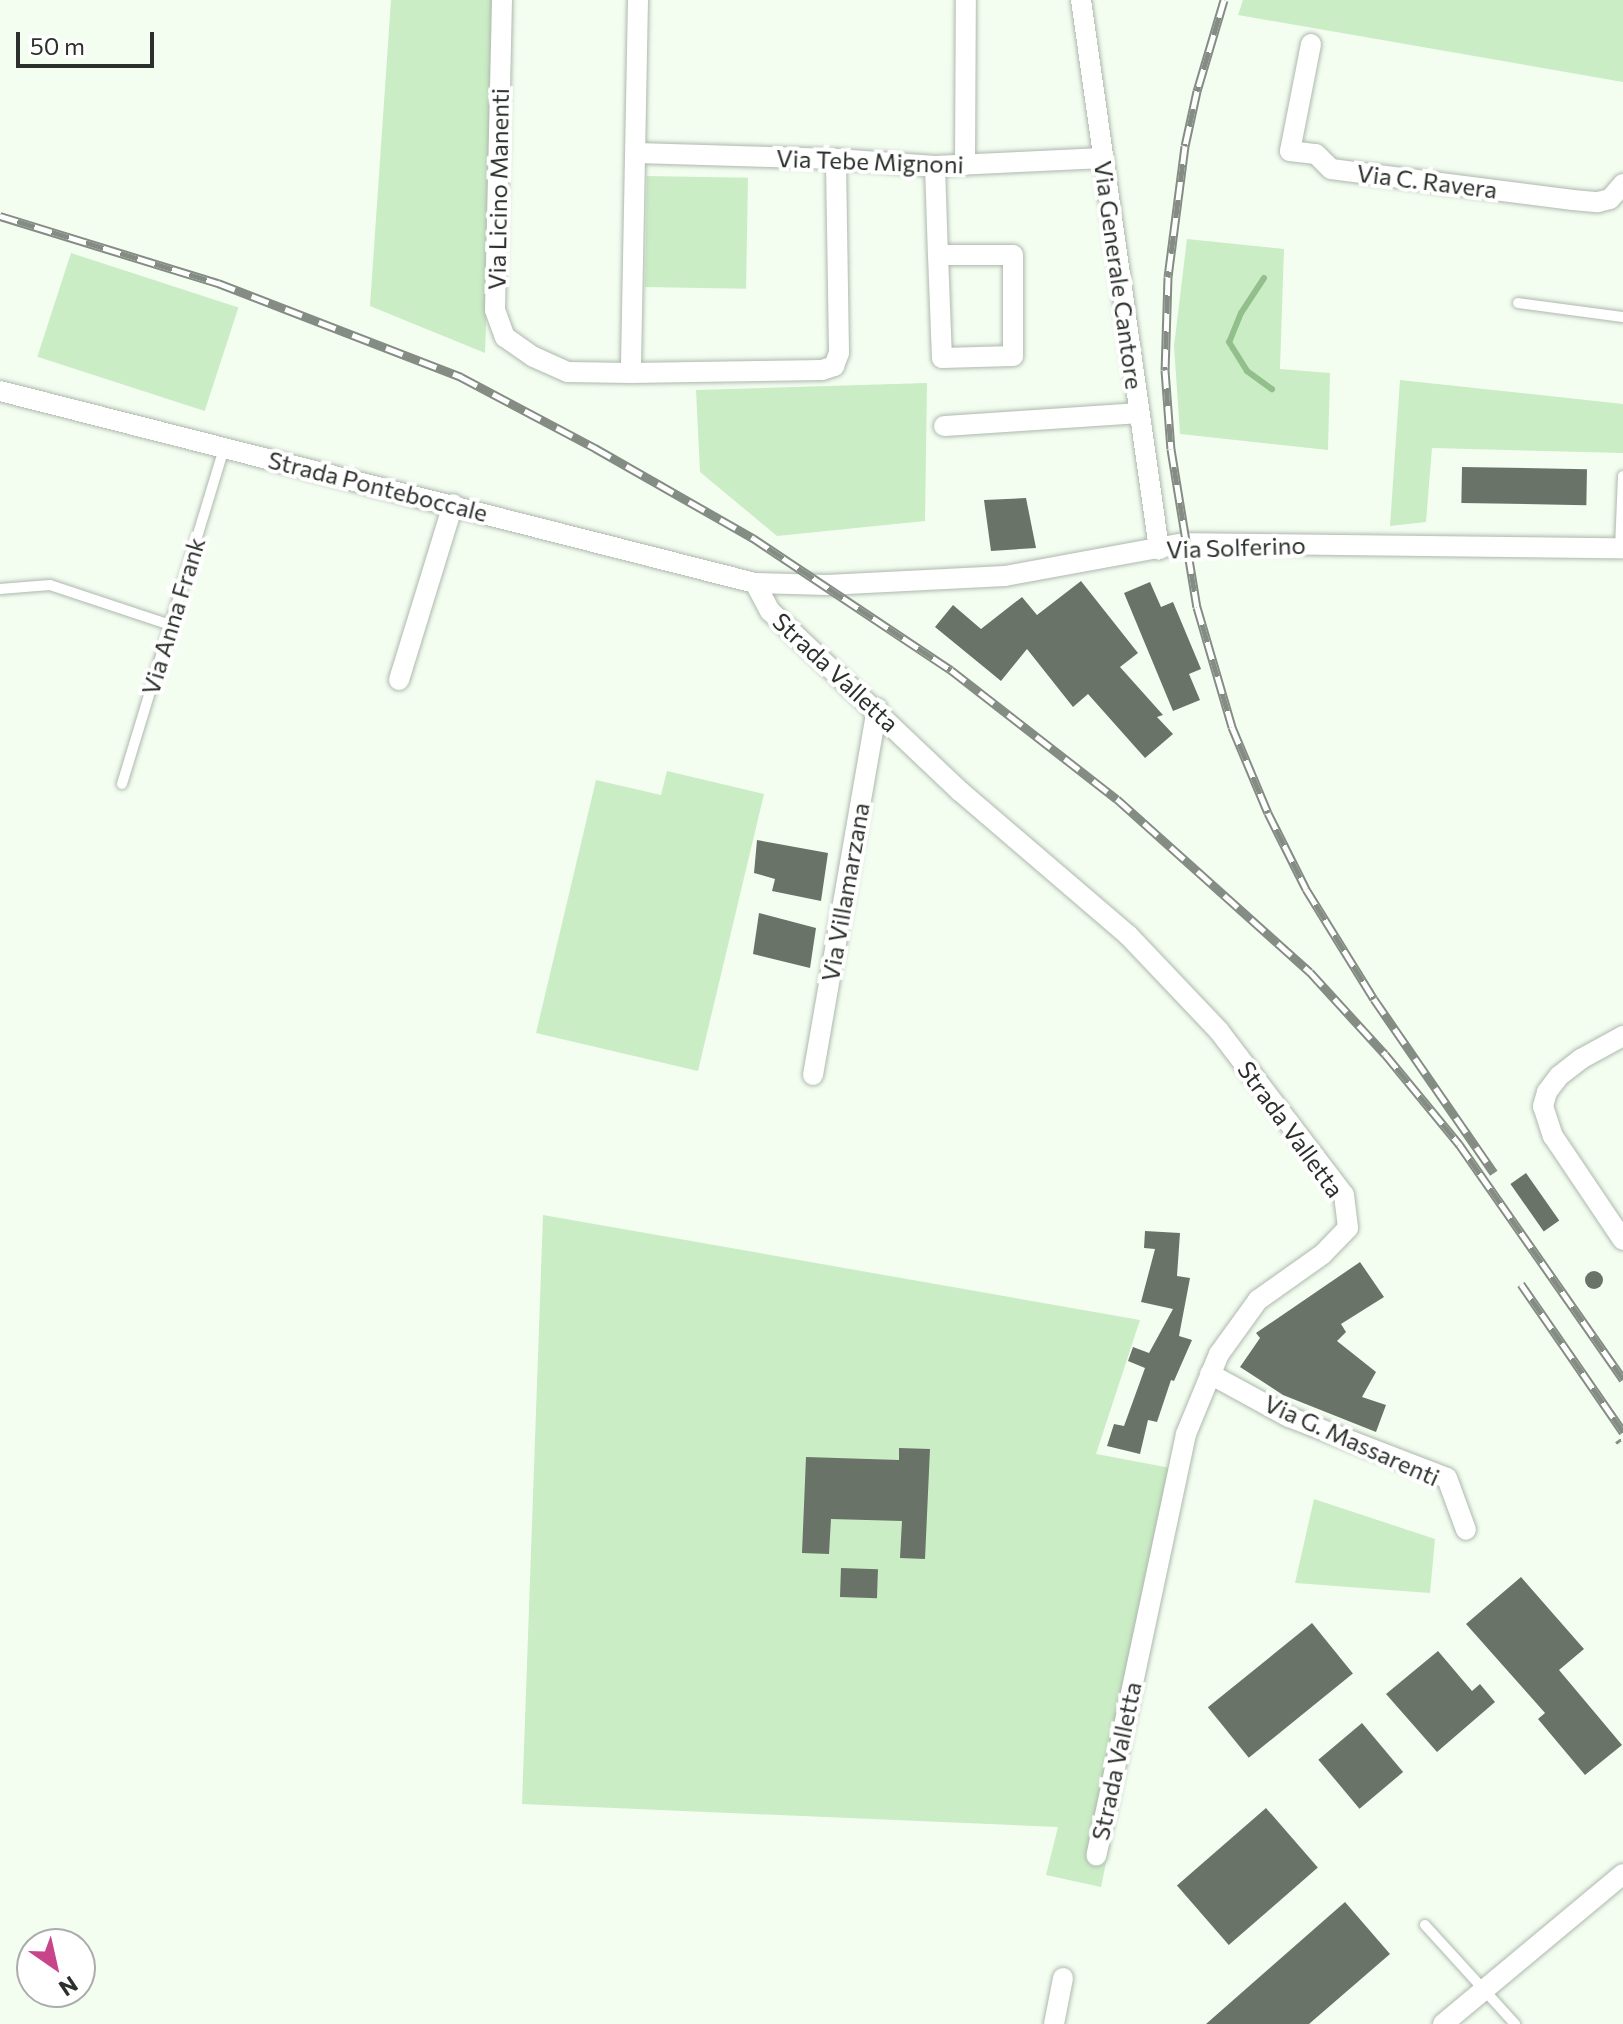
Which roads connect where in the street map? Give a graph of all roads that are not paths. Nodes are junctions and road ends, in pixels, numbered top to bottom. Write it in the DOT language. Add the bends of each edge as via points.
graph roads {
  1 [pos="502,0"];
  2 [pos="638,0"];
  3 [pos="966,0"];
  4 [pos="1081,0"];
  5 [pos="1311,44"];
  6 [pos="637,153"];
  7 [pos="1103,158"];
  8 [pos="836,159"];
  9 [pos="965,165"];
  10 [pos="935,166"];
  11 [pos="1623,184"];
  12 [pos="938,255"];
  13 [pos="1518,303"];
  14 [pos="1623,317"];
  15 [pos="631,373"];
  16 [pos="0,391"];
  17 [pos="1138,413"];
  18 [pos="944,426"];
  19 [pos="224,449"];
  20 [pos="1623,476"];
  21 [pos="453,504"];
  22 [pos="1622,548"];
  23 [pos="1159,549"];
  24 [pos="755,583"];
  25 [pos="0,589"];
  26 [pos="170,625"];
  27 [pos="399,680"];
  28 [pos="877,709"];
  29 [pos="122,784"];
  30 [pos="1623,1036"];
  31 [pos="813,1075"];
  32 [pos="1623,1240"];
  33 [pos="1210,1374"];
  34 [pos="1466,1530"];
  35 [pos="1096,1856"];
  36 [pos="1623,1874"];
  37 [pos="1425,1925"];
  38 [pos="1063,1978"];
  39 [pos="1481,1990"];
  40 [pos="1054,2024"];
  41 [pos="1443,2024"];
  42 [pos="1515,2024"];
  1 -- 15 [label="street, Via Licino Manenti" via="495,310 505,337 534,357 568,372"];
  2 -- 6 [label="street"];
  3 -- 9 [label="street"];
  4 -- 7 [label="street, Via Generale Cantore"];
  5 -- 11 [label="street, Via C. Ravera" via="1290,151 1316,154 1331,169 1573,200 1610,199"];
  6 -- 8 [label="street, Via Tebe Mignoni"];
  6 -- 15 [label="street"];
  7 -- 9 [label="street, Via Tebe Mignoni"];
  7 -- 17 [label="street, Via Generale Cantore"];
  8 -- 10 [label="street, Via Tebe Mignoni"];
  8 -- 15 [label="street, Via Licino Manenti" via="839,353 834,366"];
  9 -- 10 [label="street, Via Tebe Mignoni"];
  10 -- 12 [label="street"];
  12 -- 12 [label="street" via="942,358 1013,356 1013,255"];
  13 -- 14 [label="lane"];
  16 -- 19 [label="street, Strada Ponteboccale"];
  17 -- 18 [label="street"];
  17 -- 23 [label="street, Via Generale Cantore"];
  19 -- 21 [label="street, Strada Ponteboccale"];
  19 -- 26 [label="lane, Via Anna Frank"];
  20 -- 22 [label="lane"];
  21 -- 24 [label="street, Strada Ponteboccale"];
  21 -- 27 [label="street"];
  22 -- 23 [label="street, Via Solferino" via="1184,543"];
  23 -- 24 [label="street, Via Solferino" via="1005,576 827,585"];
  24 -- 28 [label="street, Strada Valletta" via="770,611"];
  25 -- 26 [label="lane" via="50,585"];
  26 -- 29 [label="lane, Via Anna Frank"];
  28 -- 31 [label="street, Via Villamarzana"];
  28 -- 33 [label="street, Strada Valletta" via="961,792 1148,956 1219,1031 1344,1195 1348,1228 1323,1254 1258,1300"];
  30 -- 32 [label="street" via="1559,1076 1543,1106 1553,1136"];
  33 -- 34 [label="street, Via G. Massarenti" via="1289,1417 1447,1478"];
  33 -- 35 [label="street, Strada Valletta" via="1186,1434"];
  36 -- 39 [label="street"];
  37 -- 39 [label="lane"];
  38 -- 40 [label="street"];
  39 -- 41 [label="street"];
  39 -- 42 [label="lane"];
}
